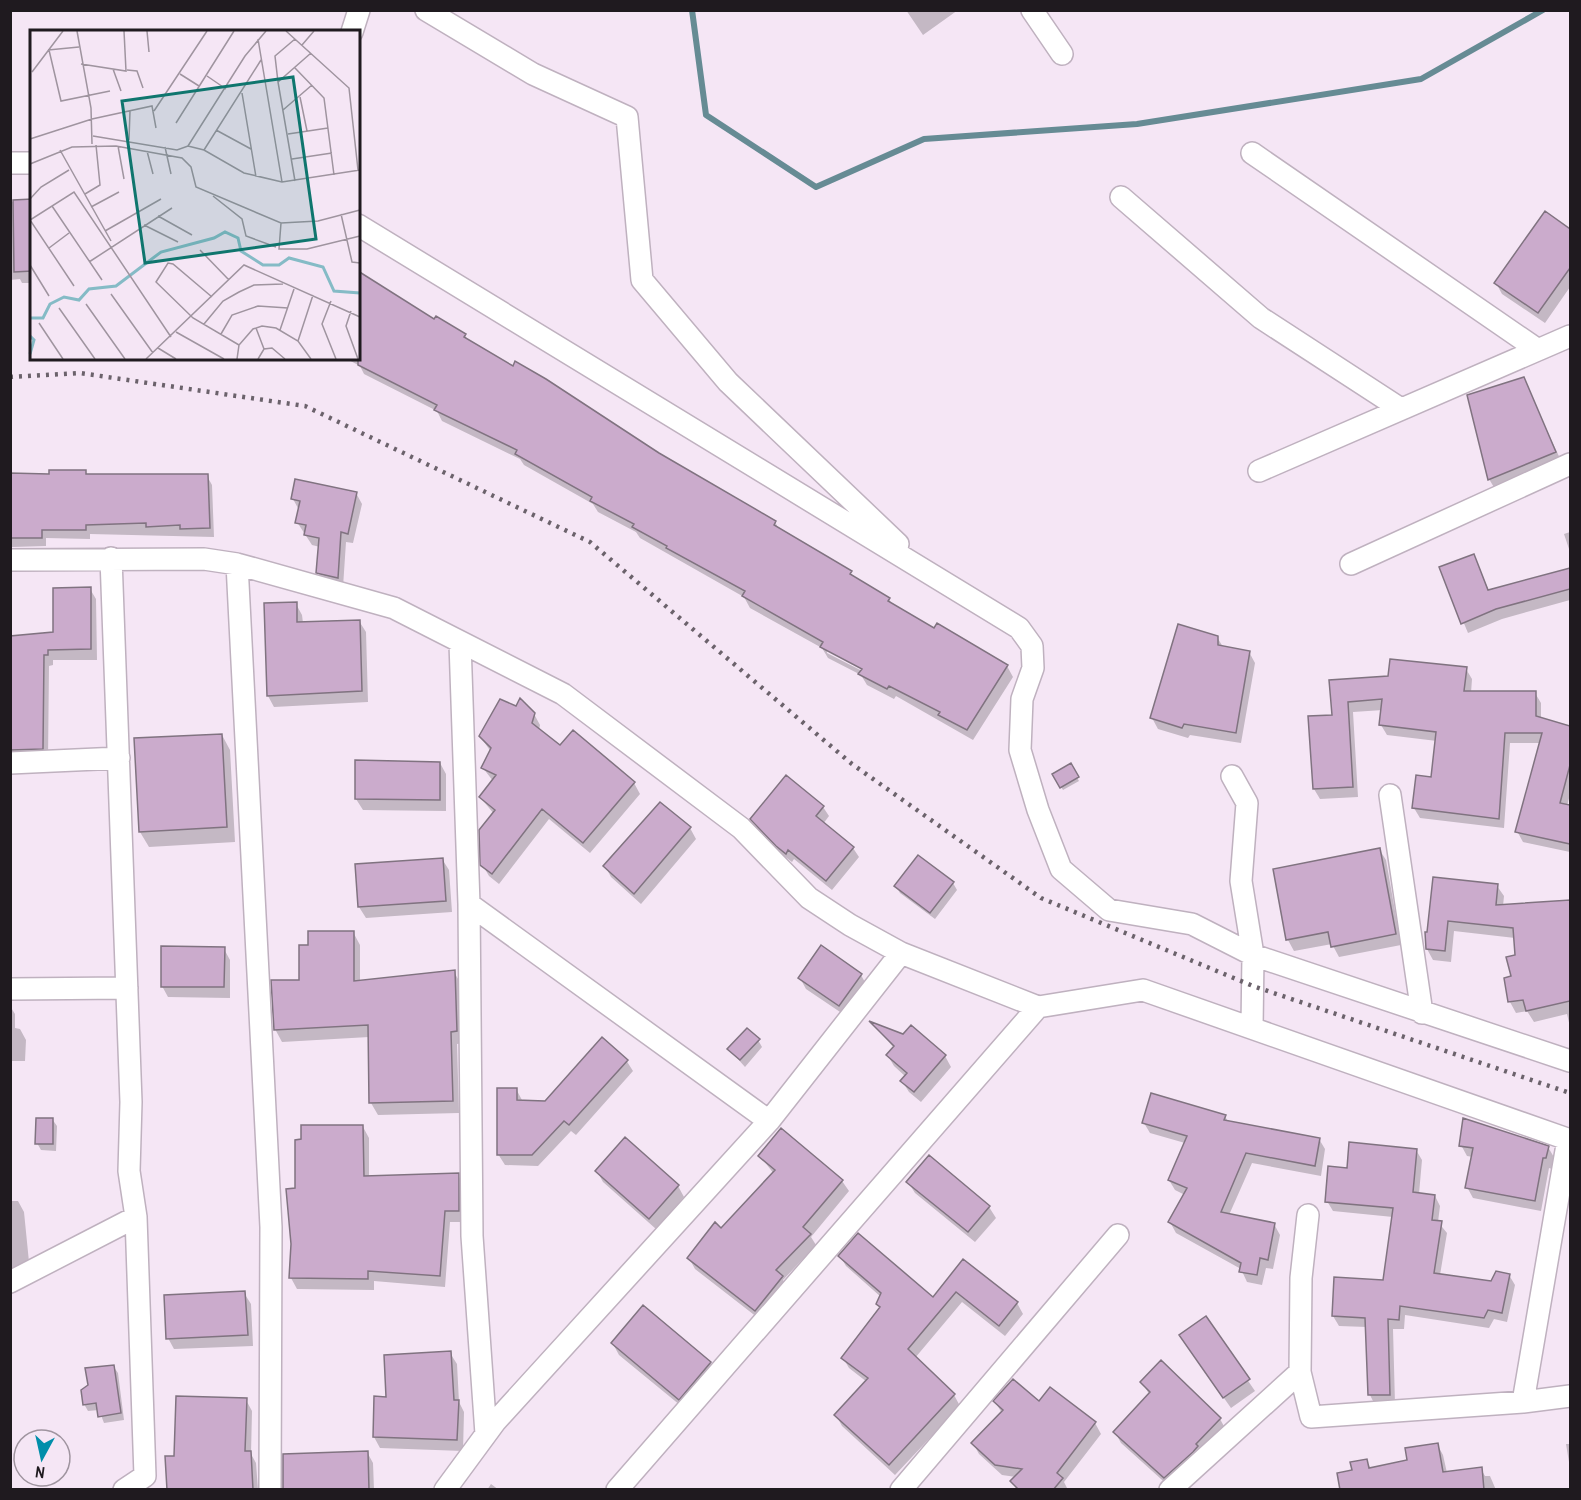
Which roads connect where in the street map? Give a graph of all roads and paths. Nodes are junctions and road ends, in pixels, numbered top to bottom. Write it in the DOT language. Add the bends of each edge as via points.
graph roads {
  1 [pos="360,10"];
  2 [pos="426,10"];
  3 [pos="1032,10"];
  4 [pos="353,30"];
  5 [pos="1062,54"];
  6 [pos="1252,153"];
  7 [pos="30,162"];
  8 [pos="10,163"];
  9 [pos="1121,197"];
  10 [pos="360,226"];
  11 [pos="1570,336"];
  12 [pos="1538,350"];
  13 [pos="1401,409"];
  14 [pos="1570,464"];
  15 [pos="1259,471"];
  16 [pos="111,558"];
  17 [pos="10,560"];
  18 [pos="237,564"];
  19 [pos="1351,564"];
  20 [pos="929,573"];
  21 [pos="460,643"];
  22 [pos="118,758"];
  23 [pos="10,763"];
  24 [pos="1232,776"];
  25 [pos="1390,795"];
  26 [pos="469,904"];
  27 [pos="901,953"];
  28 [pos="1253,955"];
  29 [pos="127,988"];
  30 [pos="10,989"];
  31 [pos="1038,1007"];
  32 [pos="1422,1013"];
  33 [pos="1252,1028"];
  34 [pos="1570,1060"];
  35 [pos="769,1120"];
  36 [pos="1569,1140"];
  37 [pos="1308,1215"];
  38 [pos="136,1217"];
  39 [pos="1118,1235"];
  40 [pos="10,1282"];
  41 [pos="1300,1372"];
  42 [pos="1570,1396"];
  43 [pos="1523,1402"];
  44 [pos="486,1434"];
  45 [pos="145,1483"];
  46 [pos="625,1487"];
  47 [pos="124,1490"];
  48 [pos="270,1490"];
  49 [pos="445,1490"];
  50 [pos="901,1490"];
  51 [pos="1170,1490"];
  1 -- 4 [label="street"];
  2 -- 20 [label="street" via="533,74 627,117 642,280 728,382"];
  3 -- 5 [label="street"];
  6 -- 12 [label="street"];
  7 -- 8 [label="street"];
  9 -- 13 [label="street" via="1261,318"];
  10 -- 20 [label="street"];
  11 -- 12 [label="street"];
  12 -- 13 [label="street"];
  13 -- 15 [label="street"];
  14 -- 19 [label="street"];
  16 -- 17 [label="street"];
  16 -- 18 [label="street" via="204,559"];
  16 -- 22 [label="street"];
  18 -- 21 [label="street" via="394,608"];
  18 -- 48 [label="street" via="271,1227"];
  20 -- 28 [label="street" via="1019,628 1032,646 1033,668 1022,699 1020,750 1061,869 1109,910 1192,924"];
  21 -- 26 [label="street"];
  21 -- 27 [label="street" via="563,694 741,828 809,898"];
  22 -- 23 [label="street"];
  22 -- 29 [label="street"];
  24 -- 28 [label="street" via="1247,803 1241,881"];
  25 -- 32 [label="street"];
  26 -- 35 [label="street"];
  26 -- 44 [label="street" via="471,1236"];
  27 -- 31 [label="street"];
  27 -- 35 [label="street"];
  28 -- 32 [label="street"];
  28 -- 33 [label="street"];
  29 -- 30 [label="street"];
  29 -- 38 [label="street" via="129,1171"];
  31 -- 33 [label="street" via="1143,990"];
  31 -- 46 [label="street"];
  32 -- 34 [label="street"];
  33 -- 36 [label="street"];
  35 -- 44 [label="street"];
  36 -- 43 [label="street"];
  37 -- 41 [label="street" via="1301,1278"];
  38 -- 40 [label="street"];
  38 -- 45 [label="street"];
  39 -- 50 [label="street"];
  41 -- 43 [label="street" via="1311,1417"];
  41 -- 51 [label="street"];
  42 -- 43 [label="street"];
  44 -- 49 [label="street"];
  45 -- 47 [label="street"];
}
